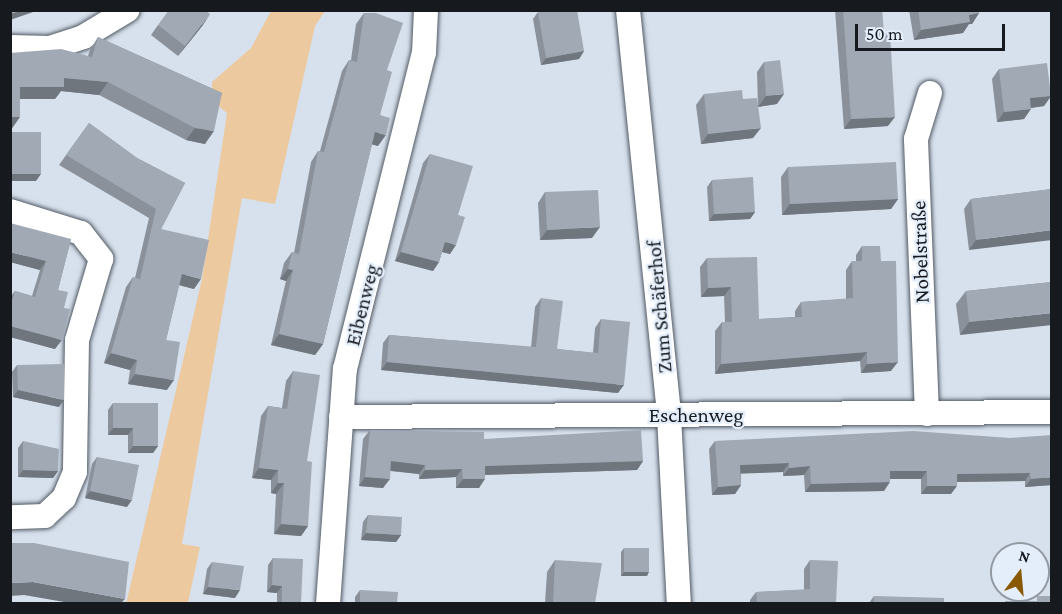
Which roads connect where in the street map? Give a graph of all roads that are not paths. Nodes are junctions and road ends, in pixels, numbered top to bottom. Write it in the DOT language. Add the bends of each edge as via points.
graph roads {
  1 [pos="128,10"];
  2 [pos="426,10"];
  3 [pos="628,10"];
  4 [pos="10,46"];
  5 [pos="930,93"];
  6 [pos="10,211"];
  7 [pos="1052,412"];
  8 [pos="927,414"];
  9 [pos="669,416"];
  10 [pos="341,417"];
  11 [pos="10,517"];
  12 [pos="328,603"];
  13 [pos="679,603"];
  1 -- 4 [label="street" via="83,37 50,48"];
  2 -- 10 [label="street, Eibenweg" via="424,53 345,369"];
  3 -- 9 [label="street, Zum Schäferhof"];
  5 -- 8 [label="street, Nobelstraße" via="916,139"];
  6 -- 11 [label="street" via="81,233 101,259 77,340 75,472 64,498 45,516"];
  7 -- 8 [label="street, Eschenweg"];
  8 -- 9 [label="street, Eschenweg"];
  9 -- 10 [label="street, Eschenweg"];
  9 -- 13 [label="street, Zum Schäferhof"];
  10 -- 12 [label="street, Eibenweg"];
}
